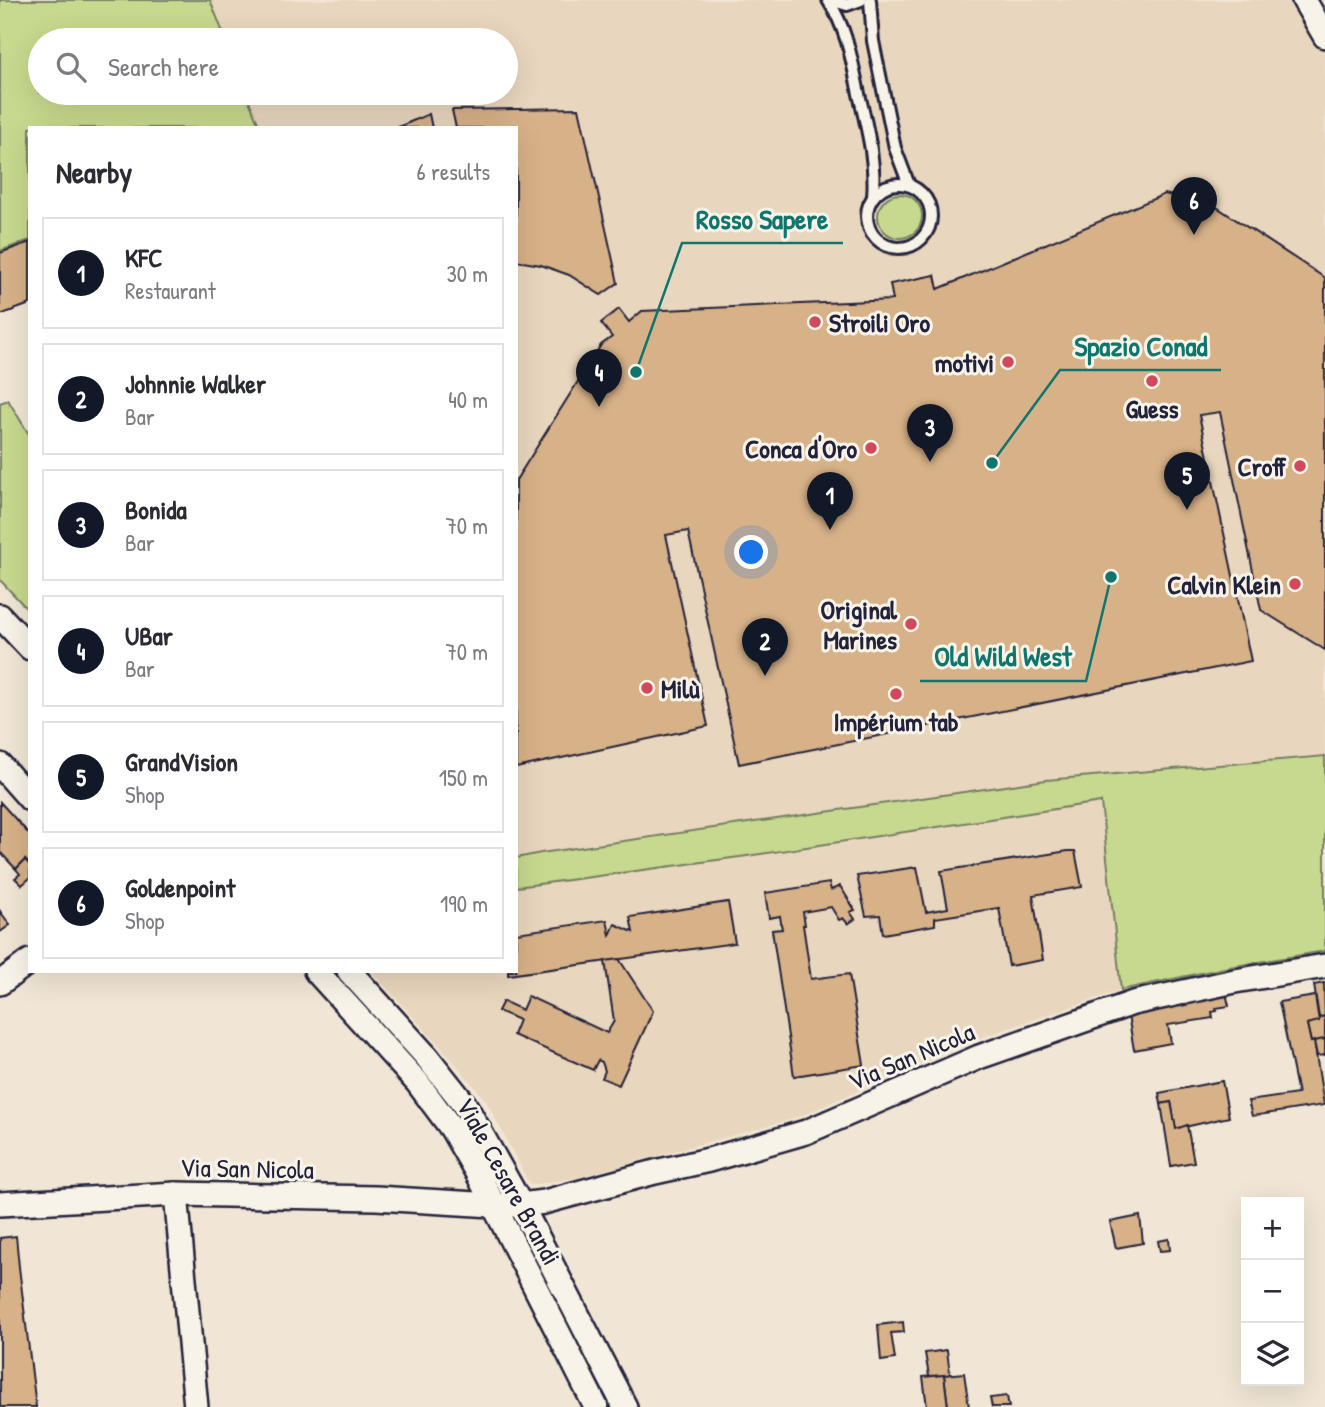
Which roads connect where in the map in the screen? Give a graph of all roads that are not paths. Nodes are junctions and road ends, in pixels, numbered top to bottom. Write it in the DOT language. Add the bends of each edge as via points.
graph roads {
  1 [pos="830,0"];
  2 [pos="861,0"];
  3 [pos="870,0"];
  4 [pos="1304,0"];
  5 [pos="1325,36"];
  6 [pos="909,185"];
  7 [pos="873,197"];
  8 [pos="2,623"];
  9 [pos="28,646"];
  10 [pos="0,765"];
  11 [pos="28,797"];
  12 [pos="28,962"];
  13 [pos="1325,966"];
  14 [pos="318,973"];
  15 [pos="351,973"];
  16 [pos="0,983"];
  17 [pos="176,1194"];
  18 [pos="0,1204"];
  19 [pos="493,1205"];
  20 [pos="521,1205"];
  21 [pos="196,1407"];
  22 [pos="596,1407"];
  23 [pos="625,1407"];
  1 -- 2 [label="lane" via="847,5"];
  1 -- 7 [label="lane" via="850,53 872,153"];
  3 -- 6 [label="lane" via="878,68 895,148"];
  4 -- 5 [label="street"];
  6 -- 7 [label="lane" via="889,185"];
  6 -- 7 [label="lane" via="925,196 932,214 927,233 912,246 893,248 876,239 867,214"];
  8 -- 9 [label="street"];
  10 -- 11 [label="street"];
  12 -- 16 [label="street"];
  13 -- 20 [label="street, Via San Nicola" via="1133,1003 979,1057 806,1132"];
  14 -- 19 [label="street, Viale Cesare Brandi" via="435,1104"];
  15 -- 20 [label="street, Viale Cesare Brandi" via="457,1094"];
  17 -- 18 [label="street, Via San Nicola"];
  17 -- 19 [label="street, Via San Nicola"];
  17 -- 21 [label="street"];
  19 -- 20 [label="street, Via San Nicola"];
  19 -- 22 [label="street, Viale Cesare Brandi"];
  20 -- 23 [label="street, Viale Cesare Brandi"];
}
